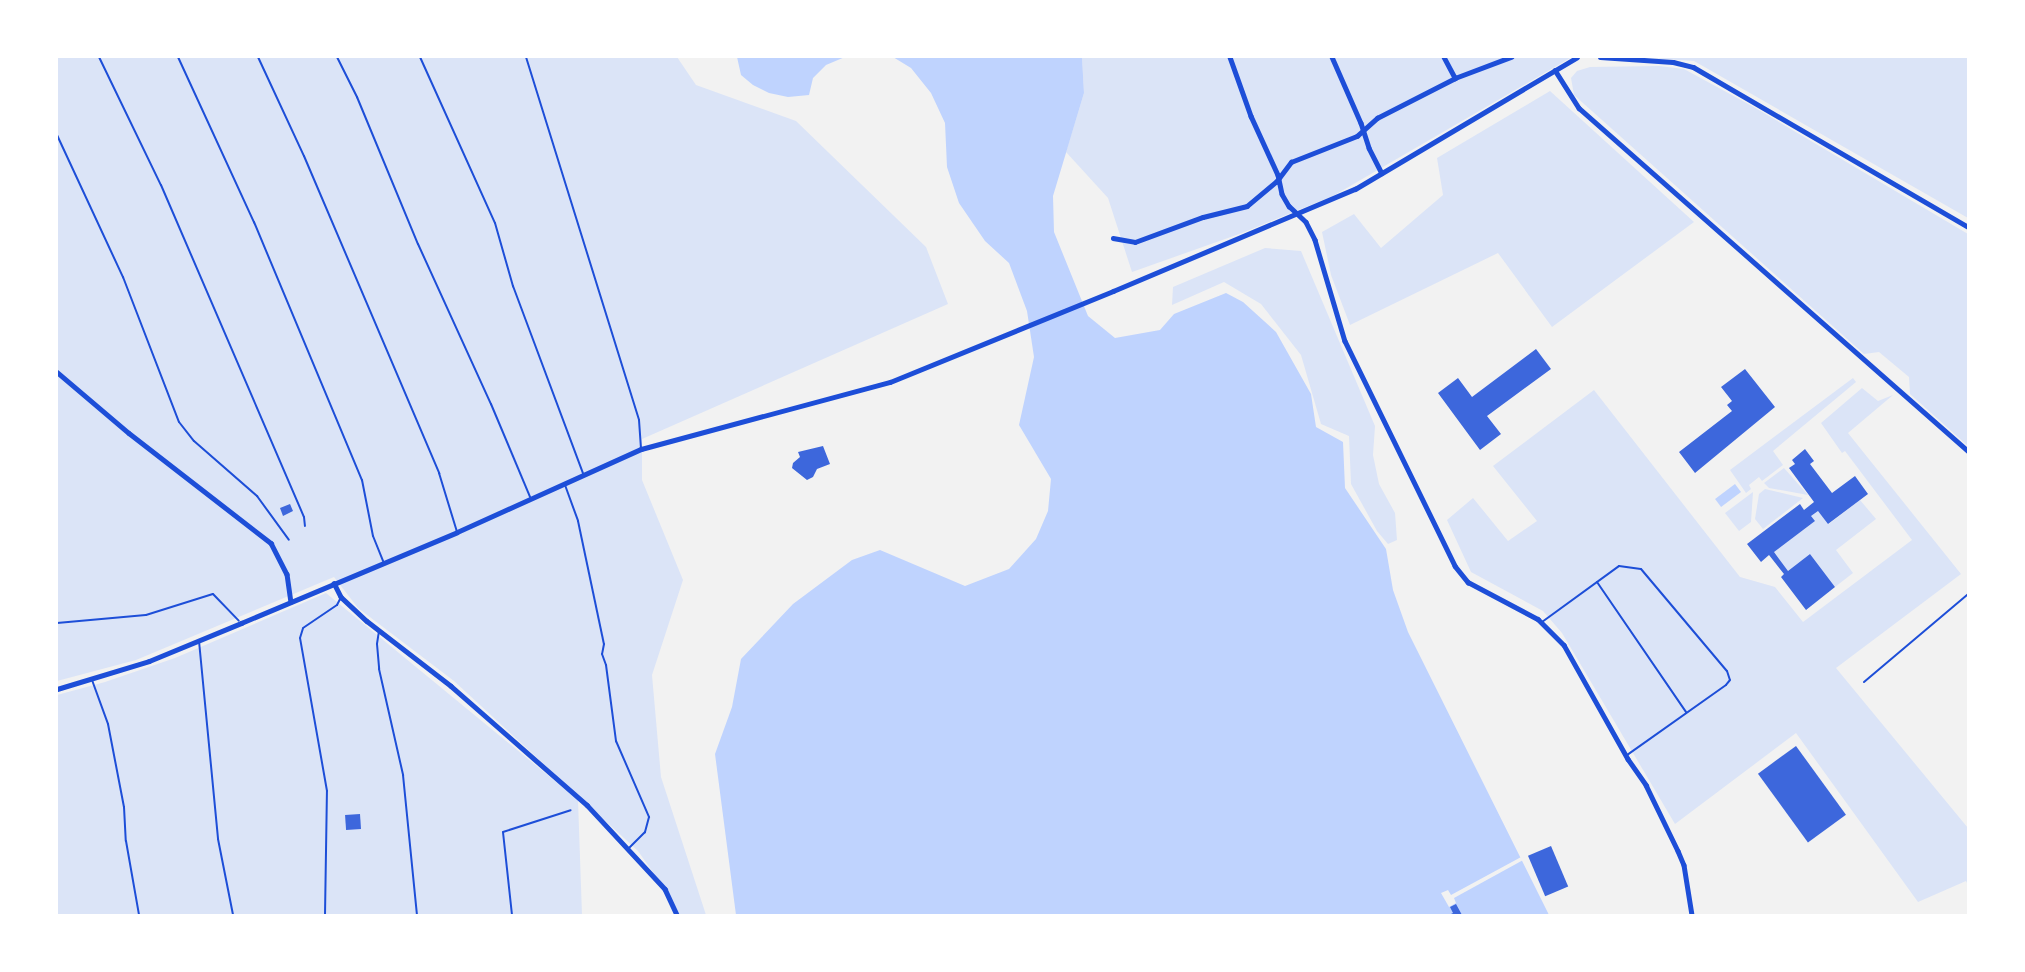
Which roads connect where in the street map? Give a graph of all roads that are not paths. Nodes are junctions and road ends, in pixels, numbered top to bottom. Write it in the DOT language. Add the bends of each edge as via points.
graph roads {
  1 [pos="99,57"];
  2 [pos="178,57"];
  3 [pos="258,57"];
  4 [pos="337,57"];
  5 [pos="420,57"];
  6 [pos="526,57"];
  7 [pos="1230,57"];
  8 [pos="1332,57"];
  9 [pos="1444,57"];
  10 [pos="1511,57"];
  11 [pos="1577,57"];
  12 [pos="1600,57"];
  13 [pos="1555,70"];
  14 [pos="1455,78"];
  15 [pos="1363,132"];
  16 [pos="57,135"];
  17 [pos="1382,173"];
  18 [pos="1278,179"];
  19 [pos="1299,214"];
  20 [pos="1968,227"];
  21 [pos="1113,238"];
  22 [pos="57,372"];
  23 [pos="641,448"];
  24 [pos="1968,451"];
  25 [pos="583,473"];
  26 [pos="563,482"];
  27 [pos="531,499"];
  28 [pos="305,526"];
  29 [pos="457,532"];
  30 [pos="289,540"];
  31 [pos="384,563"];
  32 [pos="1597,582"];
  33 [pos="334,583"];
  34 [pos="1968,594"];
  35 [pos="341,597"];
  36 [pos="291,602"];
  37 [pos="1542,622"];
  38 [pos="57,623"];
  39 [pos="241,624"];
  40 [pos="379,631"];
  41 [pos="199,640"];
  42 [pos="92,680"];
  43 [pos="1864,682"];
  44 [pos="57,689"];
  45 [pos="1686,712"];
  46 [pos="1627,755"];
  47 [pos="571,810"];
  48 [pos="628,848"];
  49 [pos="139,915"];
  50 [pos="232,915"];
  51 [pos="325,915"];
  52 [pos="417,915"];
  53 [pos="512,915"];
  54 [pos="677,915"];
  55 [pos="1692,915"];
  1 -- 28 [label="lane" via="161,185"];
  2 -- 31 [label="lane" via="254,222 362,480 373,536"];
  3 -- 29 [label="lane" via="439,472"];
  4 -- 27 [label="lane"];
  5 -- 25 [label="lane" via="495,223 513,286"];
  6 -- 23 [label="lane" via="636,409"];
  7 -- 18 [label="street"];
  8 -- 15 [label="street"];
  9 -- 14 [label="street"];
  10 -- 14 [label="street"];
  11 -- 13 [label="street"];
  12 -- 20 [label="street" via="1693,67"];
  13 -- 17 [label="street"];
  13 -- 24 [label="street" via="1584,112"];
  14 -- 15 [label="street" via="1377,118"];
  15 -- 17 [label="street"];
  15 -- 18 [label="street" via="1291,162"];
  16 -- 30 [label="lane" via="123,277 179,422 194,441 257,496"];
  17 -- 19 [label="street"];
  18 -- 19 [label="street" via="1288,206"];
  18 -- 21 [label="street" via="1247,206 1135,242"];
  19 -- 23 [label="street" via="890,382"];
  19 -- 37 [label="street" via="1315,240 1345,341 1455,566 1468,582"];
  22 -- 36 [label="street" via="271,543 287,574"];
  23 -- 25 [label="street"];
  25 -- 26 [label="street"];
  26 -- 27 [label="street"];
  26 -- 48 [label="lane" via="578,521 604,644 602,654 616,741 649,818 645,832"];
  27 -- 29 [label="street"];
  29 -- 31 [label="street"];
  31 -- 33 [label="street"];
  32 -- 37 [label="lane"];
  32 -- 45 [label="lane"];
  32 -- 45 [label="lane" via="1619,566 1641,569 1727,671 1730,680 1726,685"];
  33 -- 35 [label="street"];
  33 -- 36 [label="street"];
  34 -- 43 [label="lane"];
  35 -- 40 [label="street"];
  35 -- 51 [label="lane" via="337,605 303,628 300,638 327,791"];
  36 -- 39 [label="street"];
  37 -- 46 [label="street" via="1564,645"];
  38 -- 39 [label="lane" via="146,615 213,594"];
  39 -- 41 [label="street"];
  40 -- 48 [label="street" via="451,686 587,805"];
  40 -- 52 [label="lane" via="379,669 403,775"];
  41 -- 42 [label="street"];
  41 -- 50 [label="lane" via="218,839"];
  42 -- 44 [label="street"];
  42 -- 49 [label="lane" via="108,724"];
  45 -- 46 [label="lane"];
  46 -- 55 [label="street" via="1646,785 1684,865"];
  47 -- 53 [label="lane" via="503,832"];
  48 -- 54 [label="street" via="665,889"];
}
